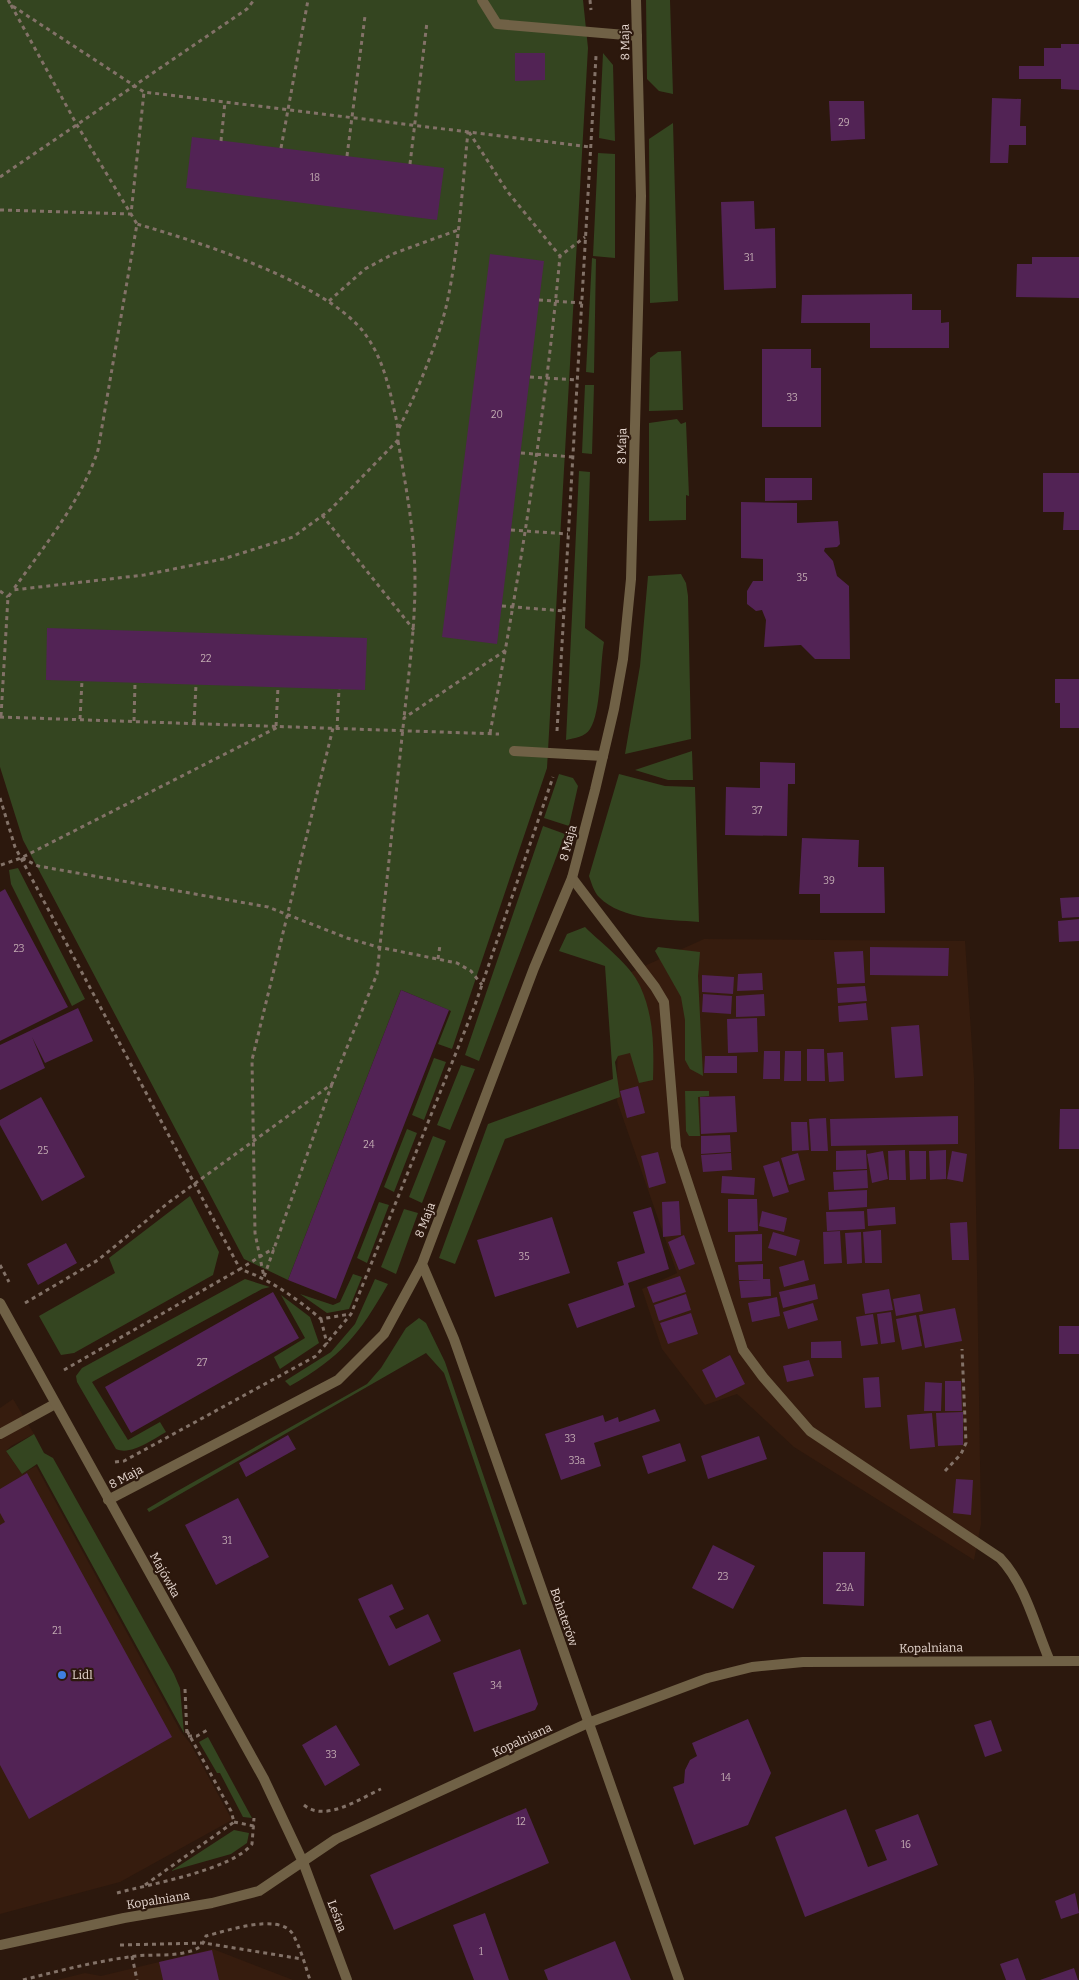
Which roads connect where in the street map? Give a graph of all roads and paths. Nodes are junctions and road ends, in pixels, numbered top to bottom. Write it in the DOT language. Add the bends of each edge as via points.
graph roads {
  1 [pos="8,0"];
  2 [pos="254,0"];
  3 [pos="308,0"];
  4 [pos="482,0"];
  5 [pos="590,0"];
  6 [pos="636,0"];
  7 [pos="11,5"];
  8 [pos="365,16"];
  9 [pos="427,22"];
  10 [pos="594,32"];
  11 [pos="637,36"];
  12 [pos="134,86"];
  13 [pos="144,92"];
  14 [pos="224,102"];
  15 [pos="288,110"];
  16 [pos="351,117"];
  17 [pos="76,124"];
  18 [pos="414,125"];
  19 [pos="468,132"];
  20 [pos="221,140"];
  21 [pos="590,147"];
  22 [pos="281,148"];
  23 [pos="347,156"];
  24 [pos="410,164"];
  25 [pos="0,177"];
  26 [pos="0,210"];
  27 [pos="131,214"];
  28 [pos="137,224"];
  29 [pos="458,230"];
  30 [pos="585,237"];
  31 [pos="560,256"];
  32 [pos="539,300"];
  33 [pos="556,301"];
  34 [pos="329,302"];
  35 [pos="582,303"];
  36 [pos="530,376"];
  37 [pos="546,378"];
  38 [pos="577,380"];
  39 [pos="398,428"];
  40 [pos="398,440"];
  41 [pos="521,453"];
  42 [pos="536,454"];
  43 [pos="572,458"];
  44 [pos="322,515"];
  45 [pos="511,530"];
  46 [pos="525,531"];
  47 [pos="568,534"];
  48 [pos="13,590"];
  49 [pos="0,591"];
  50 [pos="8,597"];
  51 [pos="502,606"];
  52 [pos="514,607"];
  53 [pos="564,611"];
  54 [pos="414,630"];
  55 [pos="506,650"];
  56 [pos="82,681"];
  57 [pos="135,683"];
  58 [pos="196,685"];
  59 [pos="278,687"];
  60 [pos="339,689"];
  61 [pos="1,717"];
  62 [pos="404,718"];
  63 [pos="80,719"];
  64 [pos="134,721"];
  65 [pos="194,723"];
  66 [pos="276,726"];
  67 [pos="281,726"];
  68 [pos="335,729"];
  69 [pos="402,730"];
  70 [pos="490,733"];
  71 [pos="500,734"];
  72 [pos="514,751"];
  73 [pos="556,754"];
  74 [pos="603,756"];
  75 [pos="0,798"];
  76 [pos="21,858"];
  77 [pos="1,865"];
  78 [pos="572,878"];
  79 [pos="289,915"];
  80 [pos="440,945"];
  81 [pos="378,947"];
  82 [pos="438,959"];
  83 [pos="482,985"];
  84 [pos="332,1084"];
  85 [pos="254,1143"];
  86 [pos="195,1184"];
  87 [pos="275,1247"];
  88 [pos="422,1264"];
  89 [pos="240,1269"];
  90 [pos="264,1277"];
  91 [pos="0,1303"];
  92 [pos="22,1305"];
  93 [pos="351,1314"];
  94 [pos="321,1319"];
  95 [pos="326,1344"];
  96 [pos="962,1349"];
  97 [pos="59,1372"];
  98 [pos="54,1404"];
  99 [pos="0,1434"];
  100 [pos="110,1462"];
  101 [pos="945,1471"];
  102 [pos="108,1500"];
  103 [pos="1049,1660"];
  104 [pos="1079,1661"];
  105 [pos="185,1681"];
  106 [pos="588,1723"];
  107 [pos="186,1728"];
  108 [pos="205,1732"];
  109 [pos="381,1789"];
  110 [pos="302,1803"];
  111 [pos="254,1814"];
  112 [pos="234,1822"];
  113 [pos="254,1826"];
  114 [pos="303,1862"];
  115 [pos="143,1886"];
  116 [pos="114,1894"];
  117 [pos="204,1943"];
  118 [pos="0,1945"];
  119 [pos="118,1945"];
  120 [pos="132,1956"];
  121 [pos="303,1959"];
  122 [pos="23,1980"];
  123 [pos="137,1980"];
  124 [pos="310,1980"];
  125 [pos="348,1980"];
  126 [pos="679,1980"];
  1 -- 7 [label="path"];
  2 -- 12 [label="path" via="247,9"];
  3 -- 15 [label="path"];
  4 -- 10 [label="street" via="497,24"];
  5 -- 10 [label="path"];
  6 -- 11 [label="street, 8 Maja"];
  7 -- 12 [label="path"];
  7 -- 17 [label="path"];
  8 -- 16 [label="path"];
  9 -- 18 [label="path"];
  10 -- 11 [label="street"];
  10 -- 21 [label="path" via="596,47"];
  11 -- 74 [label="street, 8 Maja" via="641,196 631,579 623,659"];
  12 -- 13 [label="path"];
  12 -- 17 [label="path"];
  13 -- 14 [label="path"];
  13 -- 27 [label="path"];
  14 -- 15 [label="path"];
  14 -- 20 [label="path"];
  15 -- 16 [label="path"];
  15 -- 22 [label="path"];
  16 -- 18 [label="path"];
  16 -- 23 [label="path"];
  17 -- 25 [label="path"];
  17 -- 27 [label="path"];
  18 -- 19 [label="path"];
  18 -- 24 [label="path"];
  19 -- 21 [label="path"];
  19 -- 29 [label="path"];
  19 -- 31 [label="path" via="507,191"];
  21 -- 30 [label="path"];
  26 -- 27 [label="path"];
  27 -- 28 [label="path"];
  28 -- 34 [label="path" via="196,242 279,276"];
  28 -- 48 [label="path" via="98,450 72,505"];
  29 -- 34 [label="path" via="395,253 365,270"];
  29 -- 39 [label="path" via="446,305 422,374"];
  30 -- 31 [label="path"];
  30 -- 35 [label="path"];
  31 -- 33 [label="path"];
  32 -- 33 [label="path"];
  33 -- 35 [label="path"];
  33 -- 37 [label="path"];
  34 -- 39 [label="path" via="361,330 378,354"];
  35 -- 38 [label="path"];
  36 -- 37 [label="path"];
  37 -- 38 [label="path"];
  37 -- 42 [label="path"];
  38 -- 43 [label="path"];
  39 -- 40 [label="path"];
  40 -- 44 [label="path"];
  40 -- 54 [label="path" via="411,525"];
  41 -- 42 [label="path"];
  42 -- 43 [label="path"];
  42 -- 46 [label="path"];
  43 -- 47 [label="path"];
  44 -- 48 [label="path" via="293,537 224,559 144,575"];
  44 -- 54 [label="path"];
  45 -- 46 [label="path"];
  46 -- 47 [label="path"];
  46 -- 52 [label="path"];
  47 -- 53 [label="path"];
  48 -- 50 [label="path"];
  49 -- 50 [label="path"];
  50 -- 61 [label="path"];
  51 -- 52 [label="path"];
  52 -- 53 [label="path"];
  52 -- 55 [label="path"];
  53 -- 73 [label="path"];
  54 -- 62 [label="path"];
  55 -- 62 [label="path"];
  55 -- 70 [label="path"];
  56 -- 63 [label="path"];
  57 -- 64 [label="path"];
  58 -- 65 [label="path"];
  59 -- 66 [label="path"];
  60 -- 68 [label="path"];
  61 -- 63 [label="path"];
  62 -- 69 [label="path"];
  63 -- 64 [label="path"];
  64 -- 65 [label="path"];
  65 -- 66 [label="path"];
  66 -- 67 [label="path"];
  67 -- 68 [label="path"];
  67 -- 76 [label="path"];
  68 -- 69 [label="path"];
  68 -- 79 [label="path"];
  69 -- 70 [label="path"];
  69 -- 81 [label="path"];
  70 -- 71 [label="path"];
  72 -- 73 [label="street"];
  73 -- 74 [label="street"];
  73 -- 83 [label="path" via="555,770"];
  74 -- 78 [label="street, 8 Maja"];
  75 -- 76 [label="path"];
  76 -- 77 [label="path"];
  76 -- 79 [label="path" via="38,866 268,907"];
  76 -- 86 [label="path"];
  78 -- 88 [label="street, 8 Maja" via="534,968"];
  78 -- 103 [label="street" via="664,1002 676,1147 743,1350 810,1431 1000,1558 1018,1584"];
  79 -- 81 [label="path"];
  79 -- 85 [label="path" via="252,1060"];
  80 -- 82 [label="path"];
  81 -- 82 [label="path"];
  81 -- 84 [label="path" via="377,974"];
  82 -- 83 [label="path" via="457,963 471,971"];
  83 -- 93 [label="path"];
  84 -- 85 [label="path"];
  84 -- 87 [label="path"];
  85 -- 86 [label="path"];
  85 -- 90 [label="path" via="255,1233"];
  86 -- 89 [label="path"];
  86 -- 92 [label="path" via="98,1260"];
  87 -- 89 [label="path"];
  87 -- 90 [label="path"];
  88 -- 102 [label="street, 8 Maja" via="384,1334 338,1380"];
  88 -- 106 [label="street, Bohaterów" via="454,1339"];
  89 -- 90 [label="path"];
  89 -- 97 [label="path"];
  90 -- 94 [label="path"];
  91 -- 98 [label="street, Majówka"];
  93 -- 94 [label="path"];
  93 -- 95 [label="path"];
  94 -- 95 [label="path"];
  95 -- 100 [label="path" via="316,1356 255,1390 124,1461"];
  96 -- 101 [label="path" via="966,1443 961,1454"];
  98 -- 99 [label="street"];
  98 -- 102 [label="street, Majówka"];
  102 -- 114 [label="street, Majówka" via="264,1778"];
  103 -- 104 [label="street, Kopalniana"];
  103 -- 106 [label="street, Kopalniana" via="803,1662 752,1667 708,1678"];
  105 -- 107 [label="path"];
  106 -- 114 [label="street, Kopalniana" via="336,1839"];
  106 -- 126 [label="street, Bohaterów"];
  107 -- 108 [label="path" via="187,1736"];
  107 -- 112 [label="path"];
  109 -- 110 [label="path" via="322,1812"];
  111 -- 113 [label="path"];
  112 -- 113 [label="path"];
  112 -- 115 [label="path"];
  113 -- 115 [label="path" via="252,1844 235,1859"];
  114 -- 118 [label="street, Kopalniana" via="271,1884 212,1904 124,1918"];
  114 -- 125 [label="street, Leśna"];
  115 -- 116 [label="path"];
  117 -- 119 [label="path"];
  117 -- 120 [label="path" via="194,1950 161,1956"];
  117 -- 121 [label="path"];
  117 -- 121 [label="path" via="206,1936 219,1932 265,1923 280,1925 291,1932"];
  120 -- 122 [label="path"];
  120 -- 123 [label="path"];
  121 -- 124 [label="path"];
}
